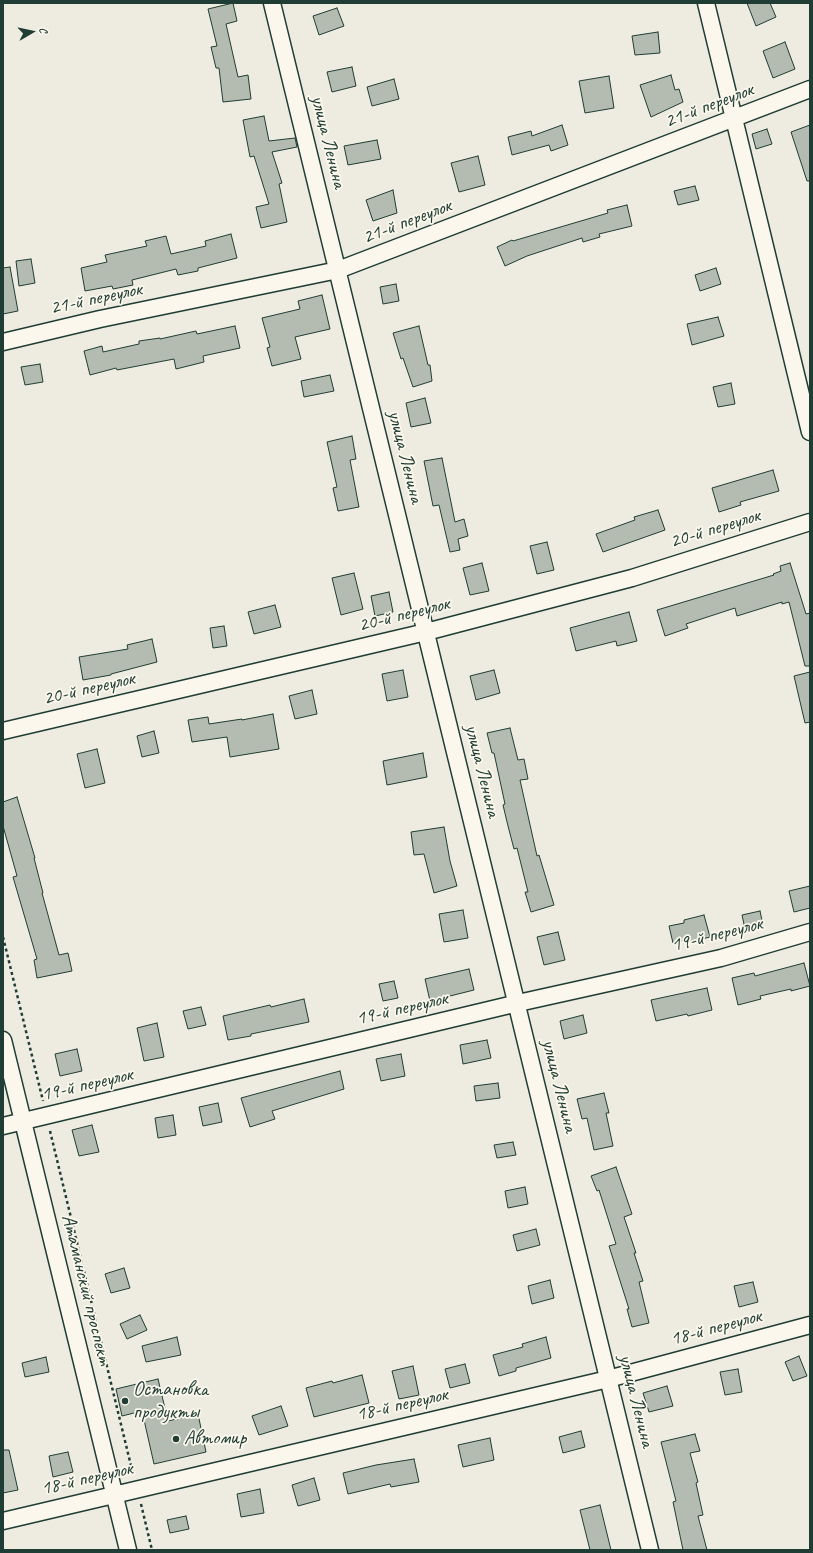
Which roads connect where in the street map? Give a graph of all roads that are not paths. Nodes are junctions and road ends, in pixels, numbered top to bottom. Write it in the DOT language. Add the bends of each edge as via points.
graph roads {
  1 [pos="272,3"];
  2 [pos="706,3"];
  3 [pos="810,90"];
  4 [pos="735,119"];
  5 [pos="338,270"];
  6 [pos="3,342"];
  7 [pos="810,432"];
  8 [pos="810,522"];
  9 [pos="426,632"];
  10 [pos="3,731"];
  11 [pos="810,932"];
  12 [pos="518,1003"];
  13 [pos="3,1040"];
  14 [pos="23,1121"];
  15 [pos="3,1126"];
  16 [pos="810,1325"];
  17 [pos="608,1379"];
  18 [pos="114,1494"];
  19 [pos="3,1520"];
  20 [pos="128,1550"];
  21 [pos="650,1550"];
  1 -- 5 [label="street, улица Ленина"];
  2 -- 4 [label="street"];
  3 -- 4 [label="street, 21-й переулок"];
  4 -- 5 [label="street, 21-й переулок"];
  4 -- 7 [label="street"];
  5 -- 6 [label="street, 21-й переулок" via="100,319"];
  5 -- 9 [label="street, улица Ленина"];
  8 -- 9 [label="street, 20-й переулок" via="632,578"];
  9 -- 10 [label="street, 20-й переулок"];
  9 -- 12 [label="street, улица Ленина"];
  11 -- 12 [label="street, 19-й переулок" via="721,958"];
  12 -- 14 [label="street, 19-й переулок"];
  12 -- 17 [label="street, улица Ленина"];
  13 -- 14 [label="street, Атаманский проспект"];
  14 -- 15 [label="street, 19-й переулок"];
  14 -- 18 [label="street, Атаманский проспект"];
  16 -- 17 [label="street, 18-й переулок"];
  17 -- 18 [label="street, 18-й переулок"];
  17 -- 21 [label="street, улица Ленина"];
  18 -- 19 [label="street, 18-й переулок"];
  18 -- 20 [label="street, Атаманский проспект"];
}
